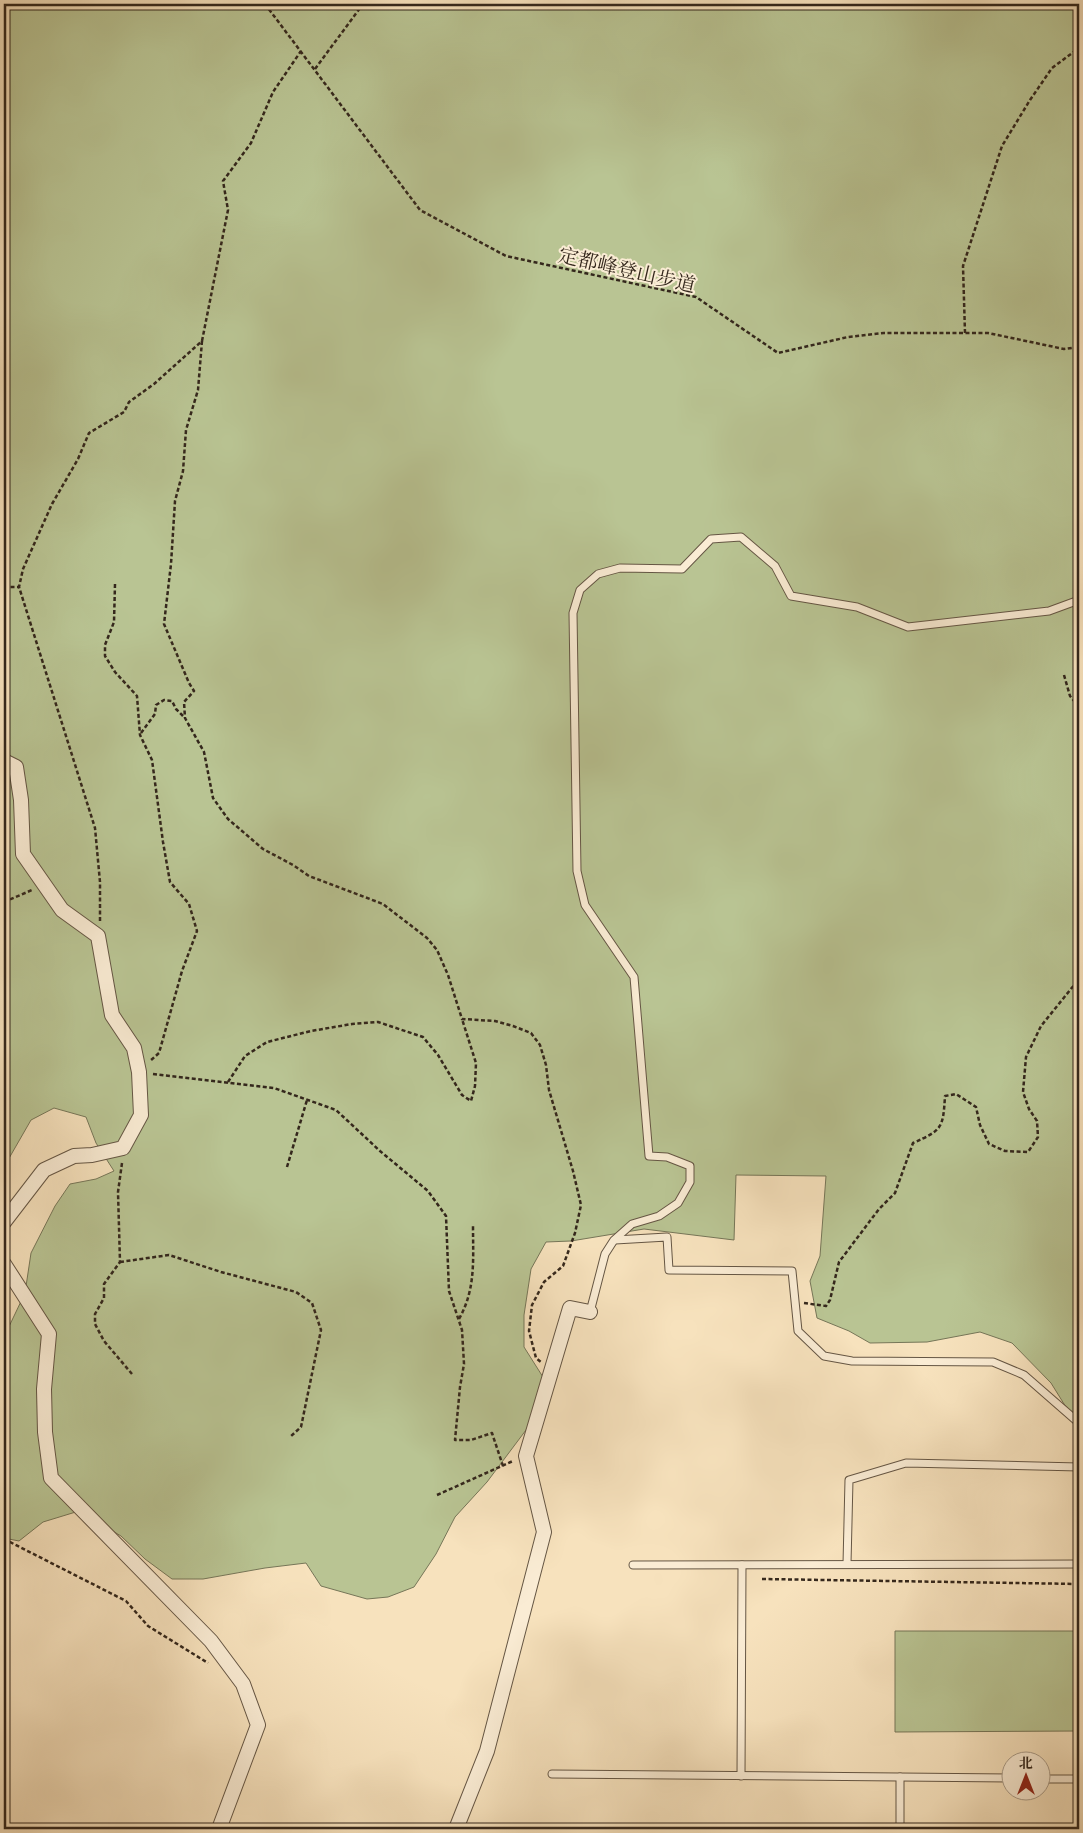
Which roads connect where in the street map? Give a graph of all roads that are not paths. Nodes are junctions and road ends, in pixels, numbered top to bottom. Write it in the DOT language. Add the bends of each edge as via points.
graph roads {
  1 [pos="1079,600"];
  2 [pos="4,762"];
  3 [pos="4,1222"];
  4 [pos="614,1240"];
  5 [pos="4,1264"];
  6 [pos="590,1312"];
  7 [pos="1079,1423"];
  8 [pos="1079,1467"];
  9 [pos="742,1564"];
  10 [pos="847,1564"];
  11 [pos="1079,1564"];
  12 [pos="633,1565"];
  13 [pos="552,1774"];
  14 [pos="741,1776"];
  15 [pos="900,1777"];
  16 [pos="1000,1778"];
  17 [pos="1050,1779"];
  18 [pos="1079,1779"];
  19 [pos="219,1829"];
  20 [pos="456,1829"];
  21 [pos="900,1829"];
  1 -- 4 [label="lane" via="1049,611 908,627 857,606 790,596 775,566 741,537 711,538 682,569 620,568 598,574 580,590 573,613 577,871 585,905 634,977 649,1156 667,1157 690,1166 690,1182 678,1203 659,1216 632,1224"];
  2 -- 3 [label="street" via="16,767 23,854 62,910 98,936 112,1015 134,1048 141,1115 124,1148 92,1156 74,1156 44,1170"];
  4 -- 6 [label="lane" via="606,1254"];
  4 -- 7 [label="lane" via="667,1237 669,1270 792,1271 798,1331 824,1356 852,1362 993,1362 1024,1375"];
  5 -- 19 [label="street" via="49,1334 44,1389 51,1478 205,1634 244,1684 258,1725"];
  6 -- 20 [label="street" via="570,1308 526,1456 544,1532 487,1751"];
  8 -- 10 [label="lane" via="906,1463 849,1480"];
  9 -- 10 [label="lane"];
  9 -- 12 [label="lane"];
  9 -- 14 [label="lane"];
  10 -- 11 [label="lane"];
  13 -- 14 [label="lane"];
  14 -- 15 [label="lane"];
  15 -- 16 [label="lane"];
  15 -- 21 [label="lane"];
  17 -- 18 [label="lane"];
}
